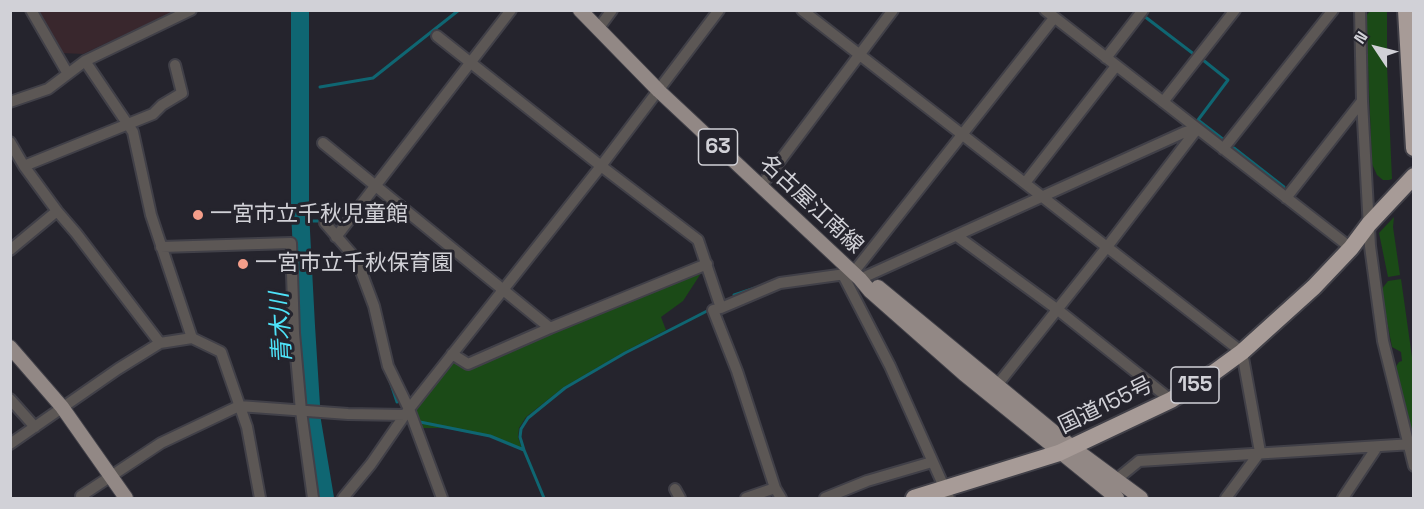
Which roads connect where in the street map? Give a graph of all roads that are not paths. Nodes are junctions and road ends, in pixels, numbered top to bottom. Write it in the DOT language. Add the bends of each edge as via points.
graph roads {
  1 [pos="32,10"];
  2 [pos="191,10"];
  3 [pos="511,10"];
  4 [pos="580,10"];
  5 [pos="612,10"];
  6 [pos="719,10"];
  7 [pos="802,10"];
  8 [pos="893,10"];
  9 [pos="1045,10"];
  10 [pos="1143,10"];
  11 [pos="1235,10"];
  12 [pos="1333,10"];
  13 [pos="1360,10"];
  14 [pos="1406,10"];
  15 [pos="1054,18"];
  16 [pos="598,29"];
  17 [pos="437,36"];
  18 [pos="860,55"];
  19 [pos="1106,58"];
  20 [pos="85,61"];
  21 [pos="471,61"];
  22 [pos="175,65"];
  23 [pos="1116,66"];
  24 [pos="68,74"];
  25 [pos="659,91"];
  26 [pos="1362,101"];
  27 [pos="10,102"];
  28 [pos="1163,102"];
  29 [pos="127,123"];
  30 [pos="1197,129"];
  31 [pos="963,135"];
  32 [pos="323,143"];
  33 [pos="12,146"];
  34 [pos="1413,147"];
  35 [pos="1223,149"];
  36 [pos="24,166"];
  37 [pos="601,166"];
  38 [pos="1413,176"];
  39 [pos="1025,183"];
  40 [pos="375,184"];
  41 [pos="761,186"];
  42 [pos="1042,196"];
  43 [pos="1286,198"];
  44 [pos="57,211"];
  45 [pos="325,223"];
  46 [pos="1370,224"];
  47 [pos="957,236"];
  48 [pos="336,237"];
  49 [pos="161,247"];
  50 [pos="1107,247"];
  51 [pos="1351,248"];
  52 [pos="10,250"];
  53 [pos="707,264"];
  54 [pos="852,275"];
  55 [pos="504,289"];
  56 [pos="721,308"];
  57 [pos="1058,310"];
  58 [pos="550,328"];
  59 [pos="192,338"];
  60 [pos="160,343"];
  61 [pos="10,348"];
  62 [pos="1242,352"];
  63 [pos="452,354"];
  64 [pos="998,384"];
  65 [pos="10,399"];
  66 [pos="1171,400"];
  67 [pos="239,406"];
  68 [pos="62,408"];
  69 [pos="301,411"];
  70 [pos="407,412"];
  71 [pos="35,427"];
  72 [pos="10,444"];
  73 [pos="1411,444"];
  74 [pos="1377,447"];
  75 [pos="1066,450"];
  76 [pos="1260,452"];
  77 [pos="932,462"];
  78 [pos="1413,466"];
  79 [pos="109,476"];
  80 [pos="1117,479"];
  81 [pos="775,488"];
  82 [pos="948,493"];
  83 [pos="81,496"];
  84 [pos="126,498"];
  85 [pos="260,498"];
  86 [pos="313,498"];
  87 [pos="343,498"];
  88 [pos="442,498"];
  89 [pos="746,498"];
  90 [pos="781,498"];
  91 [pos="825,498"];
  92 [pos="914,498"];
  93 [pos="1117,498"];
  94 [pos="1141,498"];
  95 [pos="1226,498"];
  96 [pos="1343,498"];
  1 -- 24 [label="street"];
  2 -- 20 [label="street"];
  3 -- 21 [label="street"];
  4 -- 16 [label="main road, 名古屋江南線 / 63"];
  5 -- 16 [label="street"];
  6 -- 25 [label="street"];
  7 -- 18 [label="street"];
  8 -- 18 [label="street"];
  9 -- 15 [label="street"];
  10 -- 19 [label="street"];
  11 -- 28 [label="street"];
  12 -- 35 [label="street"];
  13 -- 26 [label="street"];
  14 -- 34 [label="highway"];
  15 -- 19 [label="street"];
  15 -- 31 [label="street"];
  16 -- 25 [label="main road, 名古屋江南線 / 63"];
  17 -- 21 [label="street"];
  18 -- 31 [label="street"];
  18 -- 41 [label="street"];
  19 -- 23 [label="street"];
  20 -- 24 [label="street"];
  20 -- 29 [label="street"];
  21 -- 37 [label="street"];
  21 -- 40 [label="street"];
  22 -- 29 [label="street" via="182,93 153,114"];
  23 -- 28 [label="street"];
  23 -- 39 [label="street"];
  24 -- 27 [label="street" via="48,89"];
  25 -- 37 [label="street"];
  25 -- 41 [label="main road, 名古屋江南線 / 63"];
  26 -- 43 [label="street"];
  26 -- 46 [label="street"];
  28 -- 30 [label="street"];
  29 -- 36 [label="street"];
  29 -- 49 [label="street" via="133,132 150,215"];
  30 -- 35 [label="street"];
  30 -- 42 [label="street"];
  30 -- 50 [label="street"];
  31 -- 39 [label="street"];
  31 -- 54 [label="street"];
  32 -- 40 [label="street"];
  33 -- 36 [label="street"];
  35 -- 43 [label="street"];
  36 -- 44 [label="street"];
  37 -- 53 [label="street" via="698,240"];
  37 -- 55 [label="street"];
  38 -- 46 [label="highway, 国道155号 / 155"];
  39 -- 42 [label="street"];
  40 -- 48 [label="street"];
  40 -- 55 [label="street"];
  41 -- 54 [label="main road, 名古屋江南線 / 63"];
  42 -- 47 [label="street"];
  42 -- 50 [label="street"];
  43 -- 51 [label="street"];
  44 -- 52 [label="street"];
  44 -- 60 [label="street"];
  45 -- 48 [label="street"];
  46 -- 51 [label="highway, 国道155号 / 155"];
  46 -- 73 [label="street" via="1383,341"];
  47 -- 54 [label="street"];
  47 -- 57 [label="street"];
  48 -- 70 [label="street" via="359,266 374,306 388,366"];
  49 -- 59 [label="street"];
  49 -- 69 [label="street" via="291,243"];
  50 -- 57 [label="street"];
  50 -- 62 [label="street"];
  51 -- 62 [label="highway, 国道155号 / 155"];
  53 -- 56 [label="street"];
  53 -- 58 [label="street"];
  54 -- 56 [label="street" via="780,284"];
  54 -- 64 [label="main road, 名古屋江南線 / 63" via="877,286"];
  54 -- 75 [label="main road, 名古屋江南線 / 63" via="964,374"];
  54 -- 77 [label="street"];
  55 -- 58 [label="street"];
  55 -- 63 [label="street"];
  56 -- 81 [label="street" via="713,310"];
  57 -- 64 [label="street"];
  57 -- 66 [label="street"];
  58 -- 63 [label="street" via="468,364"];
  59 -- 60 [label="street"];
  59 -- 67 [label="street" via="221,352"];
  60 -- 68 [label="street"];
  61 -- 68 [label="main road"];
  62 -- 66 [label="highway, 国道155号 / 155"];
  62 -- 76 [label="street"];
  63 -- 70 [label="street"];
  64 -- 75 [label="main road, 名古屋江南線 / 63"];
  65 -- 71 [label="street"];
  66 -- 75 [label="highway, 国道155号 / 155"];
  67 -- 69 [label="street"];
  67 -- 79 [label="street" via="161,443"];
  67 -- 85 [label="street" via="247,427"];
  68 -- 71 [label="street"];
  68 -- 79 [label="main road"];
  69 -- 70 [label="street"];
  69 -- 86 [label="street"];
  70 -- 87 [label="street"];
  70 -- 88 [label="street"];
  71 -- 72 [label="street"];
  73 -- 74 [label="street"];
  73 -- 78 [label="street"];
  74 -- 76 [label="street"];
  74 -- 96 [label="street"];
  75 -- 80 [label="main road, 名古屋江南線 / 63"];
  75 -- 82 [label="highway, 国道155号 / 155"];
  75 -- 93 [label="main road, 名古屋江南線 / 63"];
  76 -- 80 [label="street" via="1139,461"];
  76 -- 95 [label="street"];
  77 -- 82 [label="street"];
  77 -- 91 [label="street"];
  79 -- 83 [label="street"];
  79 -- 84 [label="main road"];
  80 -- 94 [label="main road, 名古屋江南線 / 63"];
  81 -- 89 [label="street"];
  81 -- 90 [label="street"];
  82 -- 92 [label="highway, 国道155号 / 155"];
}
